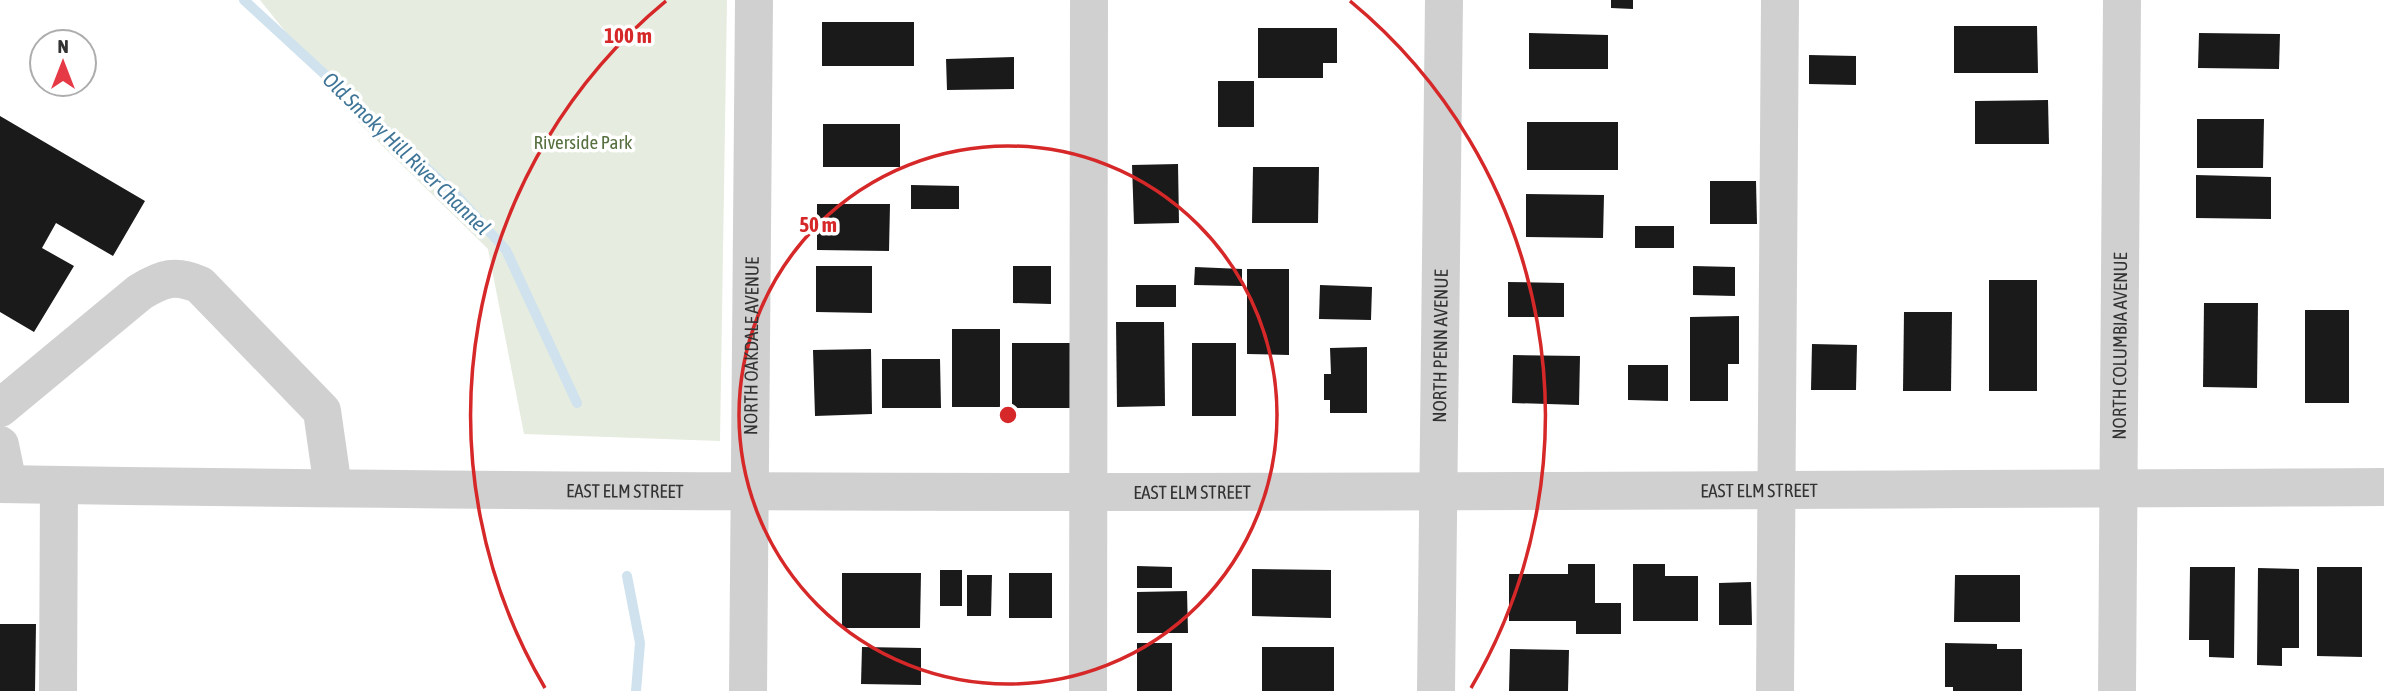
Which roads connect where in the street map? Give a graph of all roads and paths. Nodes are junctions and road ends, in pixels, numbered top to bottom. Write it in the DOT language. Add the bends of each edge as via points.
graph roads {
  1 [pos="754,0"];
  2 [pos="1089,0"];
  3 [pos="1444,0"];
  4 [pos="1780,0"];
  5 [pos="2122,0"];
  6 [pos="0,408"];
  7 [pos="0,445"];
  8 [pos="4,484"];
  9 [pos="59,485"];
  10 [pos="2384,487"];
  11 [pos="333,488"];
  12 [pos="2117,489"];
  13 [pos="1775,491"];
  14 [pos="751,492"];
  15 [pos="1090,493"];
  16 [pos="1438,494"];
  17 [pos="58,691"];
  18 [pos="747,691"];
  19 [pos="1088,691"];
  20 [pos="1436,691"];
  21 [pos="1774,691"];
  22 [pos="2117,691"];
  1 -- 14 [label="street, NORTH OAKDALE AVENUE"];
  2 -- 15 [label="street"];
  3 -- 16 [label="street, NORTH PENN AVENUE"];
  4 -- 13 [label="street"];
  5 -- 12 [label="street, NORTH COLUMBIA AVENUE"];
  6 -- 11 [label="street" via="140,292 161,279 181,276 201,285 322,411"];
  7 -- 8 [label="street"];
  8 -- 9 [label="street, EAST ELM STREET"];
  9 -- 11 [label="street, EAST ELM STREET"];
  9 -- 17 [label="street"];
  10 -- 12 [label="street, EAST ELM STREET"];
  11 -- 14 [label="street, EAST ELM STREET"];
  12 -- 13 [label="street, EAST ELM STREET"];
  12 -- 22 [label="street, NORTH COLUMBIA AVENUE"];
  13 -- 16 [label="street, EAST ELM STREET"];
  13 -- 21 [label="street"];
  14 -- 15 [label="street, EAST ELM STREET"];
  14 -- 18 [label="street, NORTH OAKDALE AVENUE"];
  15 -- 16 [label="street, EAST ELM STREET"];
  15 -- 19 [label="street"];
  16 -- 20 [label="street, NORTH PENN AVENUE"];
}
